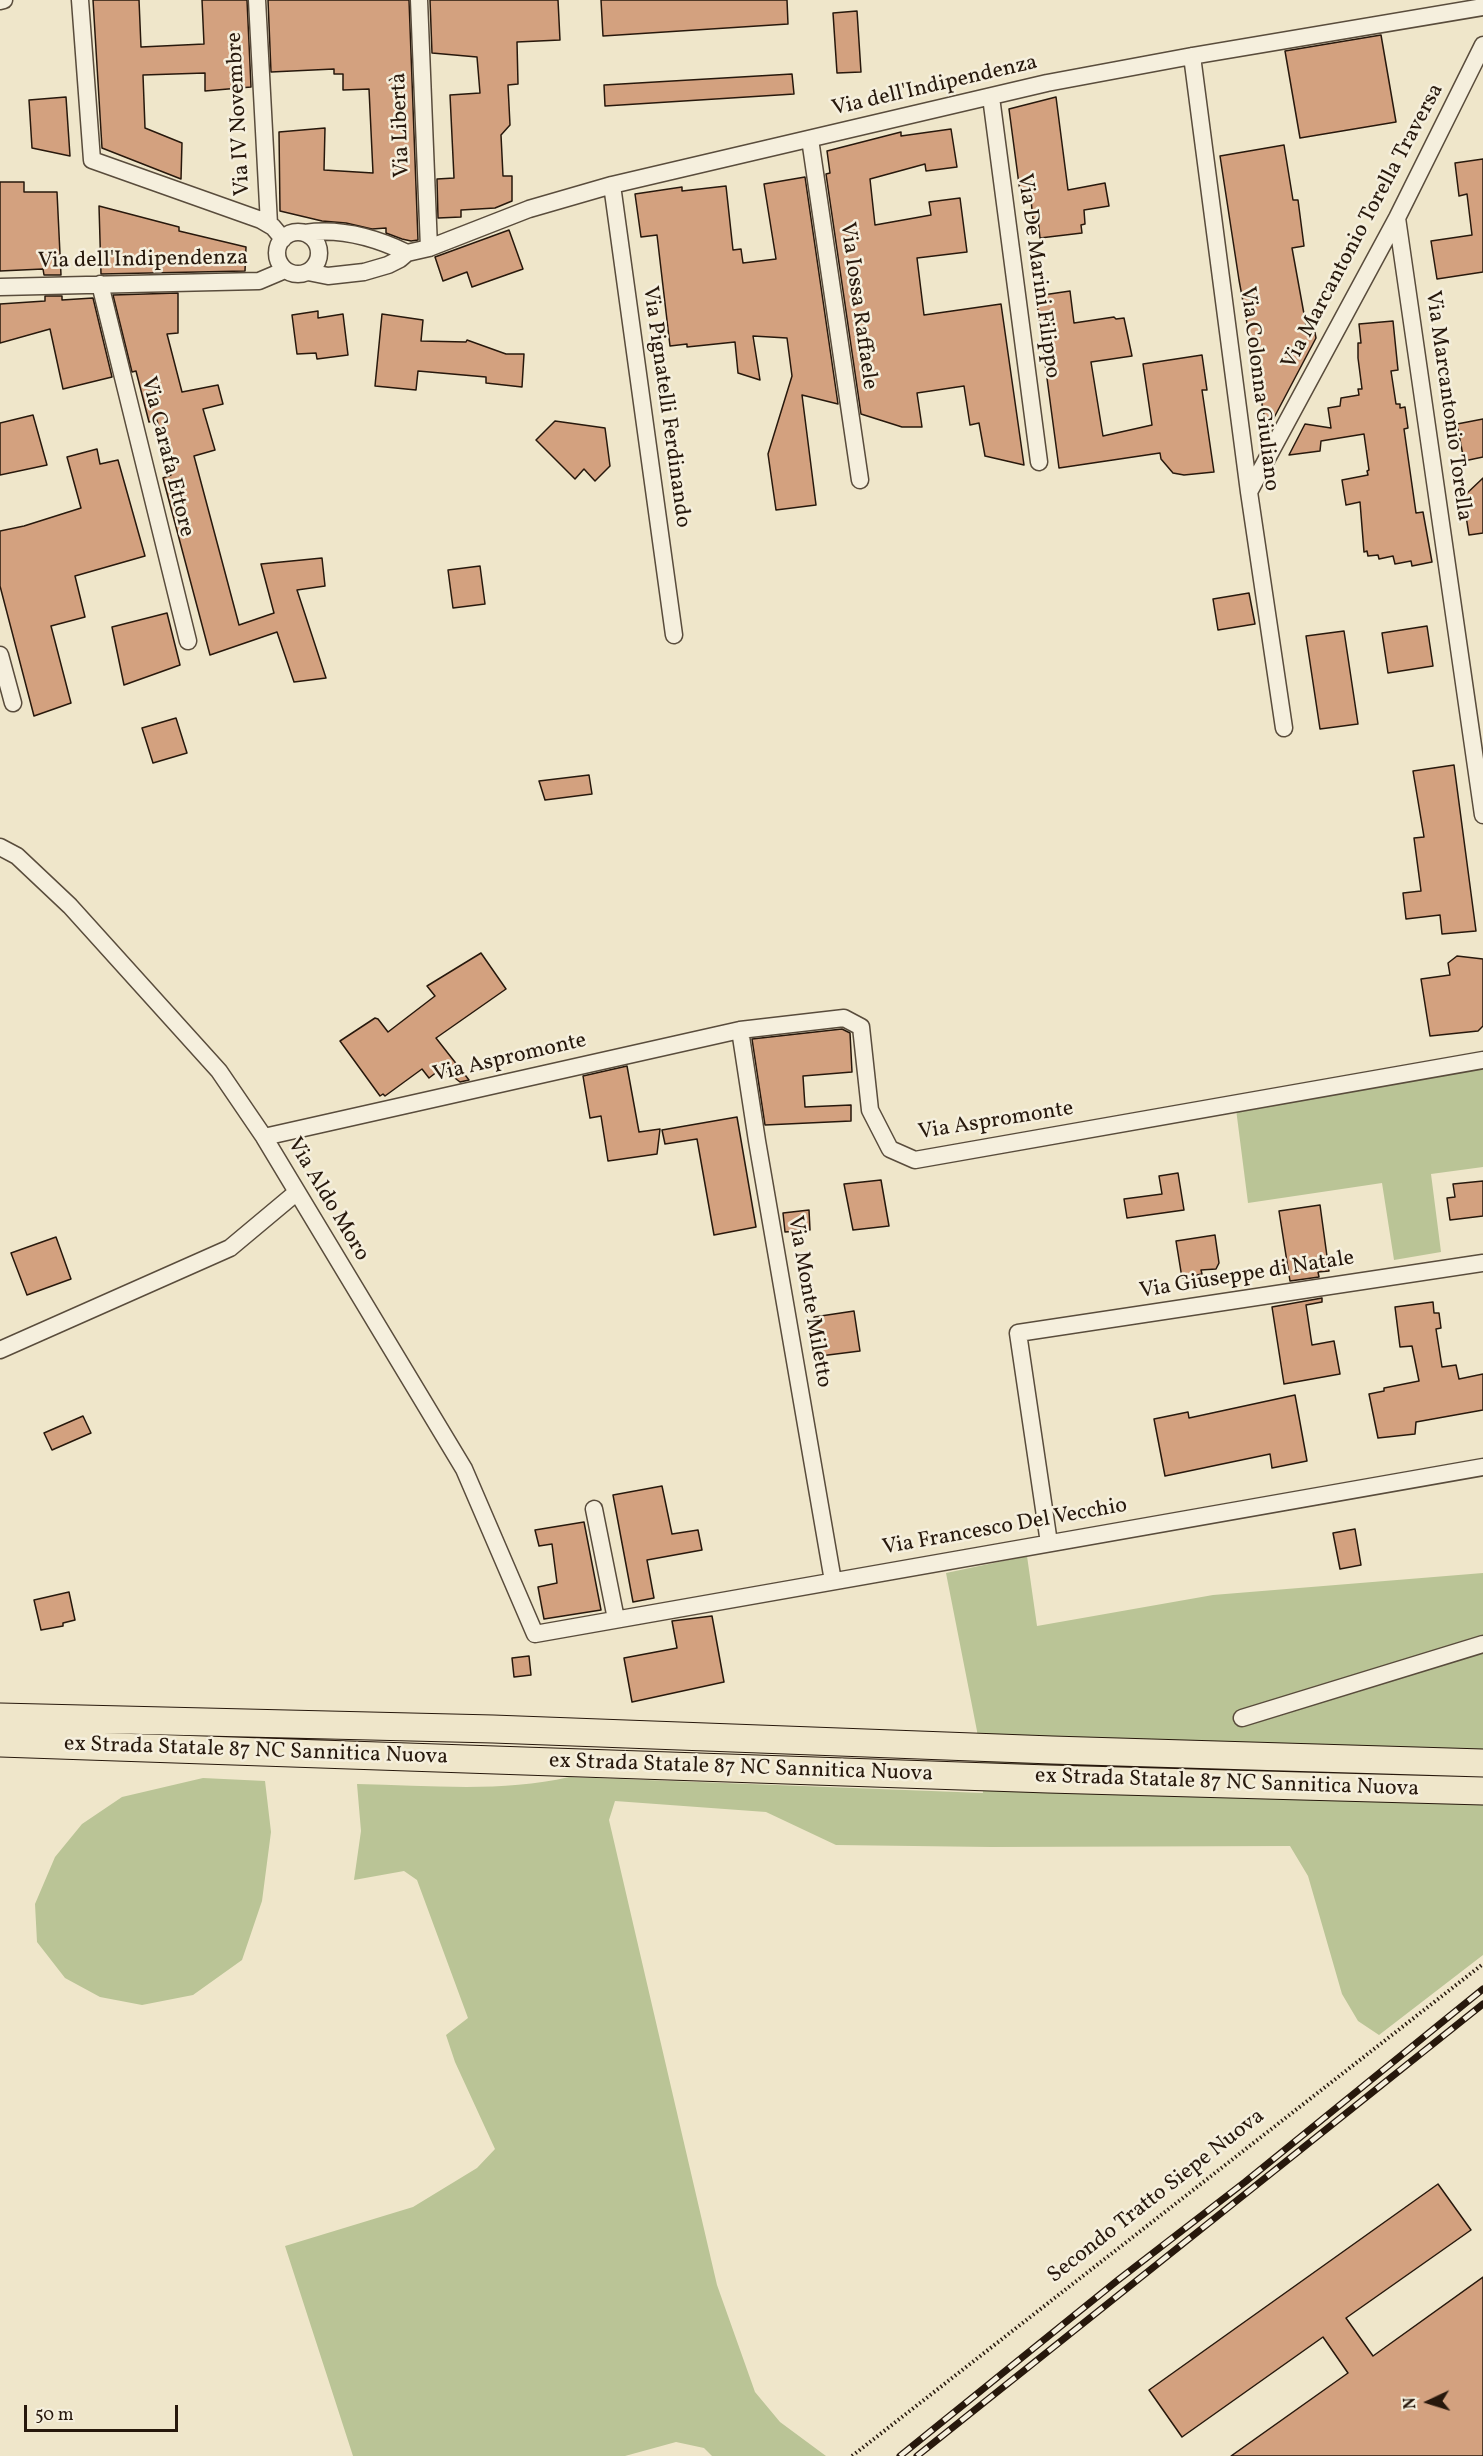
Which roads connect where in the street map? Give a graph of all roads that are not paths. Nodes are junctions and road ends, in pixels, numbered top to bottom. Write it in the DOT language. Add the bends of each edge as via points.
graph roads {
  1 [pos="4,0"];
  2 [pos="80,0"];
  3 [pos="256,0"];
  4 [pos="419,0"];
  5 [pos="0,1"];
  6 [pos="1483,7"];
  7 [pos="1483,45"];
  8 [pos="1192,56"];
  9 [pos="991,97"];
  10 [pos="810,139"];
  11 [pos="612,185"];
  12 [pos="1397,218"];
  13 [pos="269,224"];
  14 [pos="304,233"];
  15 [pos="283,238"];
  16 [pos="429,248"];
  17 [pos="407,253"];
  18 [pos="285,270"];
  19 [pos="308,272"];
  20 [pos="100,284"];
  21 [pos="0,286"];
  22 [pos="1039,462"];
  23 [pos="860,480"];
  24 [pos="1249,492"];
  25 [pos="674,634"];
  26 [pos="188,641"];
  27 [pos="0,655"];
  28 [pos="13,703"];
  29 [pos="1284,728"];
  30 [pos="1483,814"];
  31 [pos="0,847"];
  32 [pos="740,1030"];
  33 [pos="1483,1060"];
  34 [pos="264,1137"];
  35 [pos="297,1192"];
  36 [pos="1483,1263"];
  37 [pos="0,1350"];
  38 [pos="1483,1467"];
  39 [pos="594,1509"];
  40 [pos="1049,1544"];
  41 [pos="834,1581"];
  42 [pos="616,1619"];
  43 [pos="535,1634"];
  44 [pos="1483,1644"];
  45 [pos="0,1717"];
  46 [pos="1242,1718"];
  47 [pos="0,1743"];
  48 [pos="1483,1763"];
  49 [pos="1483,1791"];
  1 -- 5 [label="street"];
  2 -- 13 [label="street" via="92,160"];
  3 -- 13 [label="street, Via IV Novembre"];
  4 -- 16 [label="street, Via Libertà"];
  6 -- 8 [label="street, Via dell'Indipendenza"];
  7 -- 12 [label="street, Via Marcantonio Torella Traversa"];
  8 -- 9 [label="street, Via dell'Indipendenza"];
  8 -- 24 [label="street, Via Colonna Giuliano"];
  9 -- 10 [label="street, Via dell'Indipendenza"];
  9 -- 22 [label="street, Via De Marini Filippo"];
  10 -- 11 [label="street, Via dell'Indipendenza"];
  10 -- 23 [label="street, Via Iossa Raffaele"];
  11 -- 16 [label="street, Via dell'Indipendenza" via="529,209"];
  11 -- 25 [label="street, Via Pignatelli Ferdinando"];
  12 -- 24 [label="street, Via Marcantonio Torella Traversa"];
  12 -- 30 [label="street, Via Marcantonio Torella"];
  13 -- 15 [label="street"];
  14 -- 15 [label="street" via="291,233"];
  14 -- 17 [label="street" via="321,231 366,238"];
  14 -- 19 [label="street" via="315,242 319,254"];
  15 -- 18 [label="street, Via dell'Indipendenza" via="277,254"];
  16 -- 17 [label="street, Via dell'Indipendenza"];
  17 -- 19 [label="street, Via dell'Indipendenza" via="400,260 364,272 328,276"];
  18 -- 19 [label="street, Via dell'Indipendenza" via="294,274"];
  18 -- 20 [label="street, Via dell'Indipendenza" via="259,281"];
  20 -- 21 [label="street, Via dell'Indipendenza"];
  20 -- 26 [label="street, Via Carafa Ettore"];
  24 -- 29 [label="street, Via Colonna Giuliano"];
  27 -- 28 [label="street"];
  31 -- 34 [label="street, Via Aldo Moro" via="17,856 70,906 219,1071"];
  32 -- 33 [label="street, Via Aspromonte" via="844,1018 861,1027 870,1110 890,1149 915,1160"];
  32 -- 34 [label="street, Via Aspromonte"];
  32 -- 41 [label="street, Via Monte Miletto"];
  34 -- 35 [label="street, Via Aldo Moro"];
  35 -- 37 [label="street" via="230,1248"];
  35 -- 43 [label="street, Via Aldo Moro" via="464,1469"];
  36 -- 40 [label="street, Via Giuseppe di Natale" via="1018,1333"];
  38 -- 40 [label="street, Via Francesco Del Vecchio"];
  39 -- 42 [label="street"];
  40 -- 41 [label="street, Via Francesco Del Vecchio"];
  41 -- 42 [label="street, Via Francesco Del Vecchio"];
  42 -- 43 [label="street, Via Francesco Del Vecchio"];
  44 -- 46 [label="street"];
  45 -- 48 [label="highway, ex Strada Statale 87 NC Sannitica Nuova" via="493,1729"];
  47 -- 49 [label="highway, ex Strada Statale 87 NC Sannitica Nuova"];
}
